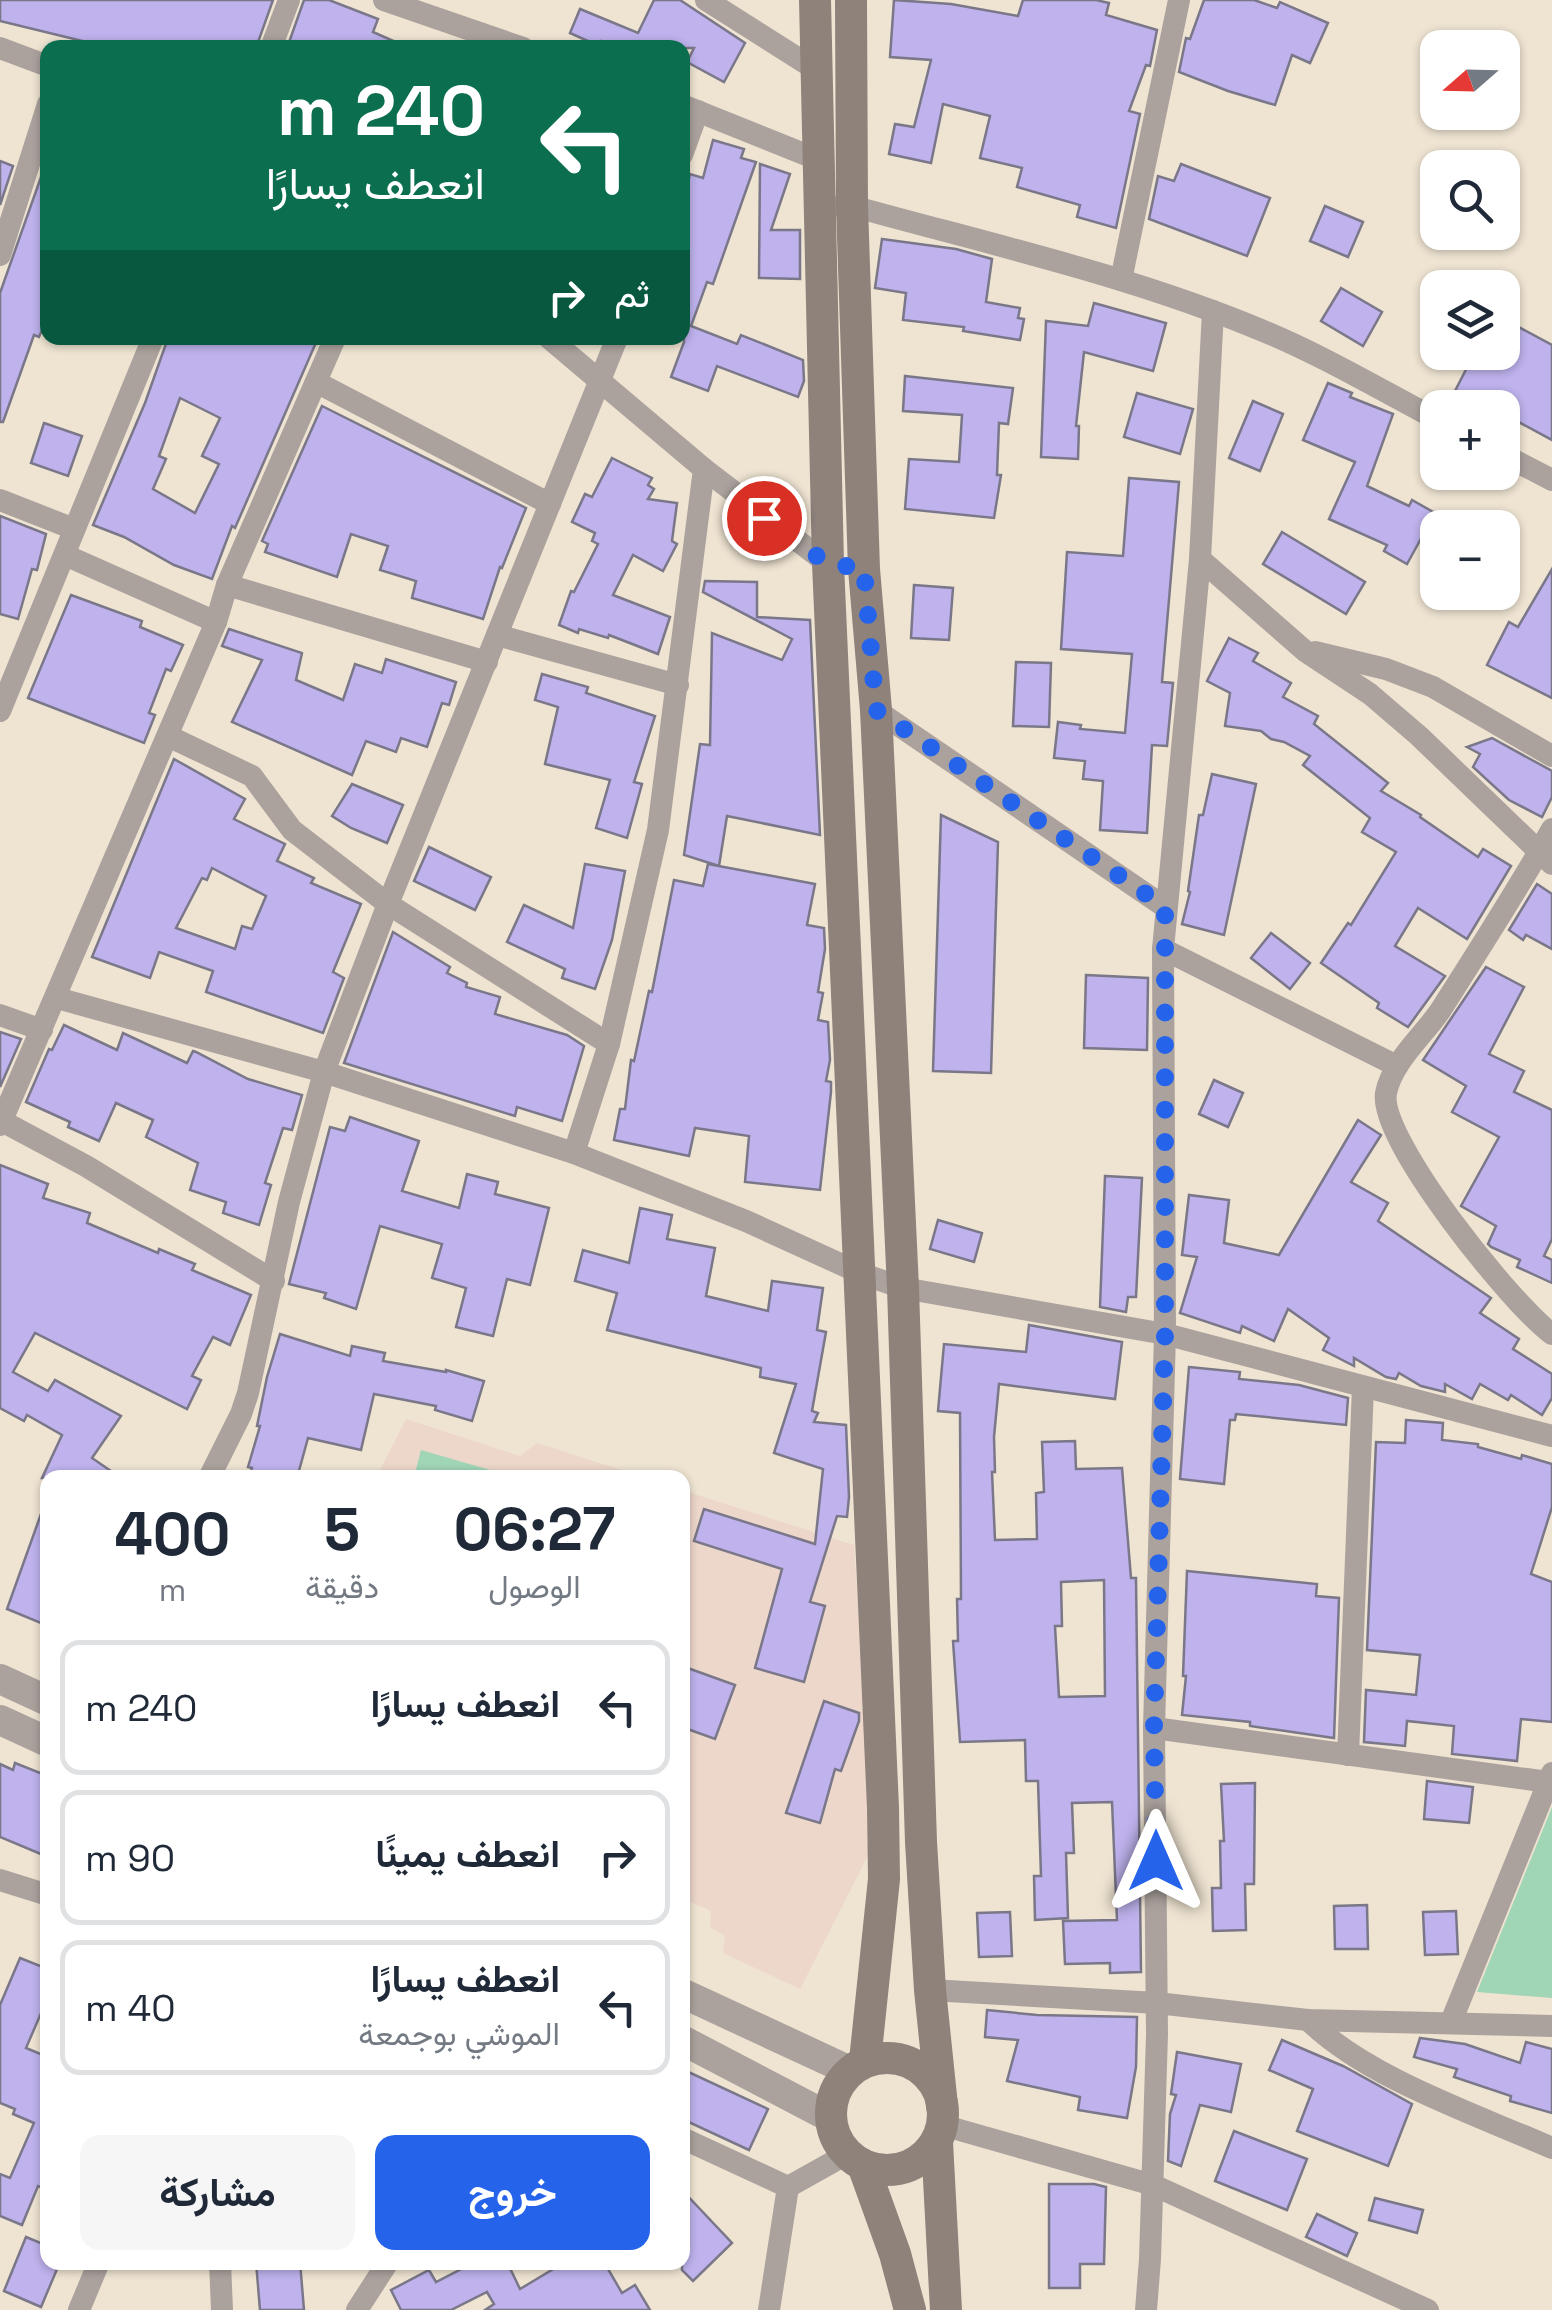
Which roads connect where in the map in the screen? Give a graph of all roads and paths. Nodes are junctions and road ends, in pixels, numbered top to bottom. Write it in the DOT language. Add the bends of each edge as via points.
graph roads {
  1 [pos="290,0"];
  2 [pos="384,0"];
  3 [pos="706,0"];
  4 [pos="815,0"];
  5 [pos="851,0"];
  6 [pos="1179,0"];
  7 [pos="274,40"];
  8 [pos="500,40"];
  9 [pos="0,48"];
  10 [pos="40,63"];
  11 [pos="818,70"];
  12 [pos="690,108"];
  13 [pos="40,129"];
  14 [pos="819,160"];
  15 [pos="836,206"];
  16 [pos="0,255"];
  17 [pos="1121,280"];
  18 [pos="1213,311"];
  19 [pos="150,345"];
  20 [pos="332,345"];
  21 [pos="556,345"];
  22 [pos="614,345"];
  23 [pos="316,382"];
  24 [pos="601,382"];
  25 [pos="1420,410"];
  26 [pos="1520,463"];
  27 [pos="704,468"];
  28 [pos="1552,480"];
  29 [pos="0,500"];
  30 [pos="550,504"];
  31 [pos="74,529"];
  32 [pos="65,556"];
  33 [pos="1200,559"];
  34 [pos="828,564"];
  35 [pos="864,568"];
  36 [pos="228,585"];
  37 [pos="216,622"];
  38 [pos="497,635"];
  39 [pos="1306,651"];
  40 [pos="487,662"];
  41 [pos="678,685"];
  42 [pos="876,710"];
  43 [pos="0,711"];
  44 [pos="168,736"];
  45 [pos="1552,756"];
  46 [pos="1552,829"];
  47 [pos="1545,858"];
  48 [pos="388,904"];
  49 [pos="1165,907"];
  50 [pos="1163,949"];
  51 [pos="57,998"];
  52 [pos="0,1015"];
  53 [pos="42,1030"];
  54 [pos="609,1044"];
  55 [pos="1397,1066"];
  56 [pos="324,1072"];
  57 [pos="1,1123"];
  58 [pos="574,1153"];
  59 [pos="860,1272"];
  60 [pos="274,1281"];
  61 [pos="903,1288"];
  62 [pos="1165,1334"];
  63 [pos="1552,1334"];
  64 [pos="1363,1386"];
  65 [pos="1552,1436"];
  66 [pos="214,1470"];
  67 [pos="0,1679"];
  68 [pos="40,1697"];
  69 [pos="0,1720"];
  70 [pos="1154,1728"];
  71 [pos="40,1738"];
  72 [pos="1348,1755"];
  73 [pos="1550,1778"];
  74 [pos="0,1880"];
  75 [pos="40,1892"];
  76 [pos="930,1990"];
  77 [pos="690,1995"];
  78 [pos="1157,2004"];
  79 [pos="1308,2020"];
  80 [pos="1450,2022"];
  81 [pos="1552,2026"];
  82 [pos="690,2044"];
  83 [pos="857,2066"];
  84 [pos="831,2118"];
  85 [pos="940,2124"];
  86 [pos="690,2142"];
  87 [pos="1552,2148"];
  88 [pos="855,2160"];
  89 [pos="1153,2185"];
  90 [pos="788,2187"];
  91 [pos="96,2270"];
  92 [pos="220,2270"];
  93 [pos="383,2270"];
  94 [pos="79,2310"];
  95 [pos="222,2310"];
  96 [pos="357,2310"];
  97 [pos="769,2310"];
  98 [pos="910,2310"];
  99 [pos="946,2310"];
  100 [pos="1146,2310"];
  101 [pos="1428,2310"];
  1 -- 7 [label="street"];
  2 -- 8 [label="street"];
  3 -- 11 [label="street"];
  4 -- 11 [label="main road"];
  5 -- 15 [label="main road"];
  6 -- 17 [label="street"];
  9 -- 10 [label="street"];
  11 -- 14 [label="main road"];
  12 -- 14 [label="street"];
  13 -- 16 [label="street"];
  14 -- 15 [label="main road"];
  15 -- 17 [label="street"];
  15 -- 34 [label="main road"];
  15 -- 35 [label="main road"];
  17 -- 18 [label="street"];
  18 -- 25 [label="street" via="1294,344"];
  18 -- 33 [label="street"];
  19 -- 31 [label="street"];
  20 -- 23 [label="street"];
  21 -- 24 [label="street"];
  22 -- 24 [label="street"];
  23 -- 30 [label="street"];
  23 -- 36 [label="street"];
  24 -- 27 [label="street"];
  24 -- 30 [label="street"];
  26 -- 28 [label="street"];
  27 -- 34 [label="street"];
  27 -- 41 [label="street"];
  29 -- 31 [label="street"];
  30 -- 38 [label="street"];
  31 -- 32 [label="street"];
  32 -- 37 [label="street"];
  32 -- 43 [label="street"];
  33 -- 39 [label="street"];
  33 -- 49 [label="street"];
  34 -- 35 [label="street"];
  34 -- 59 [label="main road"];
  35 -- 42 [label="main road"];
  36 -- 37 [label="street"];
  36 -- 40 [label="street"];
  37 -- 44 [label="street"];
  38 -- 40 [label="street"];
  38 -- 41 [label="street"];
  39 -- 45 [label="street" via="1432,686"];
  39 -- 47 [label="street" via="1419,736"];
  40 -- 48 [label="street"];
  41 -- 54 [label="street" via="658,830"];
  42 -- 49 [label="street"];
  42 -- 61 [label="main road"];
  44 -- 48 [label="street" via="252,776 292,830"];
  44 -- 51 [label="street"];
  46 -- 47 [label="street"];
  47 -- 55 [label="street"];
  48 -- 54 [label="street"];
  48 -- 56 [label="street"];
  49 -- 50 [label="street"];
  50 -- 55 [label="street"];
  50 -- 62 [label="street"];
  51 -- 53 [label="street"];
  51 -- 56 [label="street"];
  52 -- 53 [label="street"];
  53 -- 57 [label="street"];
  54 -- 58 [label="street"];
  55 -- 63 [label="street" via="1386,1105 1404,1148 1473,1252"];
  56 -- 58 [label="street"];
  56 -- 60 [label="street"];
  57 -- 60 [label="street" via="86,1166"];
  58 -- 59 [label="street"];
  59 -- 61 [label="street"];
  59 -- 83 [label="main road" via="884,1880"];
  60 -- 66 [label="street" via="242,1414"];
  61 -- 62 [label="street"];
  61 -- 76 [label="main road"];
  62 -- 64 [label="street"];
  62 -- 70 [label="street"];
  64 -- 65 [label="street"];
  64 -- 72 [label="street"];
  67 -- 68 [label="street"];
  69 -- 71 [label="street"];
  70 -- 72 [label="street"];
  70 -- 78 [label="street"];
  72 -- 73 [label="street"];
  73 -- 80 [label="street"];
  74 -- 75 [label="street"];
  76 -- 78 [label="street"];
  76 -- 85 [label="main road"];
  77 -- 83 [label="street"];
  78 -- 79 [label="street"];
  78 -- 89 [label="street"];
  79 -- 80 [label="street"];
  79 -- 87 [label="street" via="1362,2063"];
  80 -- 81 [label="street"];
  82 -- 84 [label="street"];
  83 -- 84 [label="main road" via="832,2103"];
  83 -- 85 [label="main road" via="898,2060 912,2065 933,2084"];
  84 -- 88 [label="main road" via="835,2137"];
  85 -- 88 [label="main road" via="923,2158 905,2169 884,2171"];
  85 -- 89 [label="street"];
  85 -- 99 [label="main road"];
  86 -- 90 [label="street"];
  88 -- 90 [label="street"];
  88 -- 98 [label="main road" via="884,2220"];
  89 -- 100 [label="street"];
  89 -- 101 [label="street"];
  90 -- 97 [label="street"];
  91 -- 94 [label="street"];
  92 -- 95 [label="street"];
  93 -- 96 [label="street"];
}
